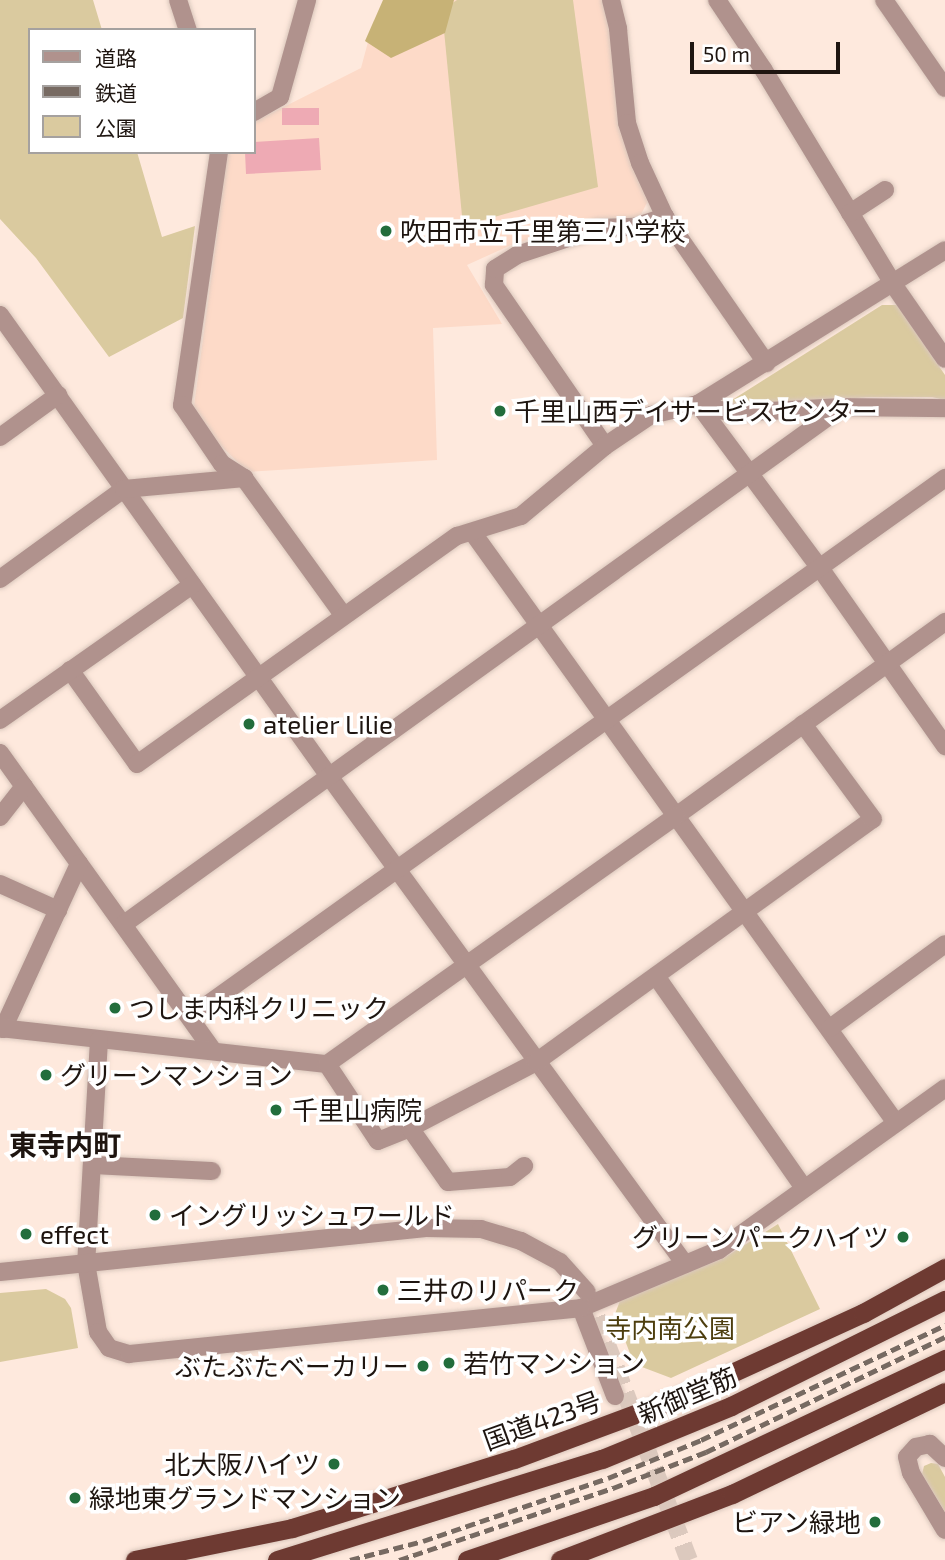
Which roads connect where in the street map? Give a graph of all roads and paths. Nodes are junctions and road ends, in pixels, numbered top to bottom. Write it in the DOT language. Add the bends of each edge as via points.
graph roads {
  1 [pos="178,0"];
  2 [pos="307,0"];
  3 [pos="611,0"];
  4 [pos="717,0"];
  5 [pos="884,0"];
  6 [pos="187,28"];
  7 [pos="945,88"];
  8 [pos="256,111"];
  9 [pos="219,154"];
  10 [pos="885,189"];
  11 [pos="850,212"];
  12 [pos="665,217"];
  13 [pos="945,250"];
  14 [pos="893,284"];
  15 [pos="0,315"];
  16 [pos="945,359"];
  17 [pos="766,363"];
  18 [pos="58,396"];
  19 [pos="698,404"];
  20 [pos="842,407"];
  21 [pos="945,408"];
  22 [pos="0,437"];
  23 [pos="605,446"];
  24 [pos="749,475"];
  25 [pos="244,478"];
  26 [pos="945,478"];
  27 [pos="124,489"];
  28 [pos="473,533"];
  29 [pos="820,568"];
  30 [pos="0,579"];
  31 [pos="192,585"];
  32 [pos="344,616"];
  33 [pos="945,622"];
  34 [pos="538,626"];
  35 [pos="885,665"];
  36 [pos="70,670"];
  37 [pos="258,677"];
  38 [pos="0,720"];
  39 [pos="607,720"];
  40 [pos="803,724"];
  41 [pos="945,746"];
  42 [pos="0,753"];
  43 [pos="328,776"];
  44 [pos="24,786"];
  45 [pos="676,816"];
  46 [pos="0,817"];
  47 [pos="79,864"];
  48 [pos="398,870"];
  49 [pos="0,884"];
  50 [pos="58,910"];
  51 [pos="746,911"];
  52 [pos="124,924"];
  53 [pos="945,944"];
  54 [pos="467,966"];
  55 [pos="656,976"];
  56 [pos="190,1017"];
  57 [pos="830,1028"];
  58 [pos="1,1029"];
  59 [pos="99,1040"];
  60 [pos="213,1050"];
  61 [pos="536,1062"];
  62 [pos="327,1064"];
  63 [pos="945,1088"];
  64 [pos="896,1123"];
  65 [pos="410,1128"];
  66 [pos="92,1165"];
  67 [pos="524,1166"];
  68 [pos="212,1171"];
  69 [pos="804,1188"];
  70 [pos="86,1263"];
  71 [pos="685,1264"];
  72 [pos="945,1268"];
  73 [pos="0,1272"];
  74 [pos="584,1300"];
  75 [pos="945,1300"];
  76 [pos="945,1359"];
  77 [pos="945,1392"];
  78 [pos="615,1396"];
  79 [pos="945,1458"];
  80 [pos="482,1497"];
  81 [pos="292,1528"];
  82 [pos="945,1530"];
  83 [pos="498,1551"];
  84 [pos="135,1560"];
  85 [pos="276,1560"];
  86 [pos="467,1560"];
  87 [pos="478,1560"];
  88 [pos="560,1560"];
  1 -- 6 [label="street"];
  2 -- 8 [label="street" via="280,97"];
  3 -- 12 [label="street" via="627,123"];
  4 -- 11 [label="street"];
  5 -- 7 [label="street"];
  9 -- 25 [label="street" via="182,405 222,464"];
  10 -- 11 [label="street"];
  11 -- 14 [label="street"];
  12 -- 17 [label="street"];
  12 -- 23 [label="street" via="634,228 598,228 517,255 495,269 494,285"];
  13 -- 14 [label="street"];
  14 -- 16 [label="street"];
  14 -- 17 [label="street"];
  15 -- 18 [label="street"];
  17 -- 19 [label="street"];
  18 -- 22 [label="street"];
  18 -- 27 [label="street"];
  19 -- 20 [label="street" via="732,413"];
  19 -- 23 [label="street" via="651,415"];
  19 -- 24 [label="street"];
  20 -- 21 [label="street"];
  20 -- 24 [label="street"];
  23 -- 28 [label="street" via="521,516"];
  24 -- 29 [label="street"];
  24 -- 34 [label="street"];
  25 -- 27 [label="street"];
  25 -- 32 [label="street"];
  26 -- 29 [label="street"];
  27 -- 30 [label="street"];
  27 -- 31 [label="street"];
  28 -- 32 [label="street" via="457,536"];
  28 -- 34 [label="street"];
  29 -- 35 [label="street"];
  29 -- 39 [label="street"];
  31 -- 36 [label="street"];
  31 -- 37 [label="street"];
  32 -- 37 [label="street"];
  33 -- 35 [label="street"];
  34 -- 39 [label="street"];
  34 -- 43 [label="street"];
  35 -- 40 [label="street"];
  35 -- 41 [label="street"];
  36 -- 37 [label="street" via="137,764"];
  36 -- 38 [label="street"];
  37 -- 43 [label="street"];
  39 -- 45 [label="street"];
  39 -- 48 [label="street"];
  40 -- 45 [label="street"];
  40 -- 51 [label="street" via="873,820"];
  42 -- 44 [label="street"];
  43 -- 48 [label="street"];
  43 -- 52 [label="street"];
  44 -- 46 [label="street"];
  44 -- 47 [label="street"];
  45 -- 51 [label="street"];
  45 -- 54 [label="street"];
  47 -- 50 [label="street"];
  47 -- 52 [label="street"];
  48 -- 54 [label="street"];
  48 -- 56 [label="street"];
  49 -- 50 [label="street"];
  50 -- 58 [label="street"];
  51 -- 55 [label="street"];
  51 -- 57 [label="street"];
  52 -- 56 [label="street"];
  53 -- 57 [label="street"];
  54 -- 61 [label="street"];
  54 -- 62 [label="street"];
  55 -- 61 [label="street"];
  55 -- 69 [label="street"];
  56 -- 60 [label="street"];
  57 -- 64 [label="street"];
  58 -- 59 [label="street"];
  59 -- 60 [label="street"];
  59 -- 66 [label="street"];
  60 -- 62 [label="street"];
  61 -- 65 [label="street"];
  61 -- 71 [label="street"];
  62 -- 65 [label="street" via="378,1141"];
  63 -- 64 [label="street"];
  64 -- 69 [label="street"];
  65 -- 67 [label="street" via="448,1182 510,1177"];
  66 -- 68 [label="street"];
  66 -- 70 [label="street"];
  69 -- 71 [label="street" via="719,1250"];
  70 -- 73 [label="street"];
  70 -- 74 [label="street" via="426,1227 481,1229 521,1241 560,1262"];
  70 -- 74 [label="street" via="98,1332 109,1348 129,1354"];
  71 -- 74 [label="street"];
  72 -- 81 [label="highway, 国道423号" via="863,1313 675,1399 514,1459"];
  74 -- 78 [label="street"];
  75 -- 80 [label="highway, 新御堂筋" via="731,1406 602,1459"];
  76 -- 83 [label="highway" via="654,1496"];
  77 -- 88 [label="highway" via="732,1494"];
  79 -- 82 [label="street" via="930,1444 916,1447 907,1457 911,1473"];
  80 -- 81 [label="highway"];
  80 -- 85 [label="highway, 新御堂筋"];
  81 -- 84 [label="highway, 国道423号"];
  83 -- 86 [label="highway"];
  83 -- 87 [label="highway"];
}
